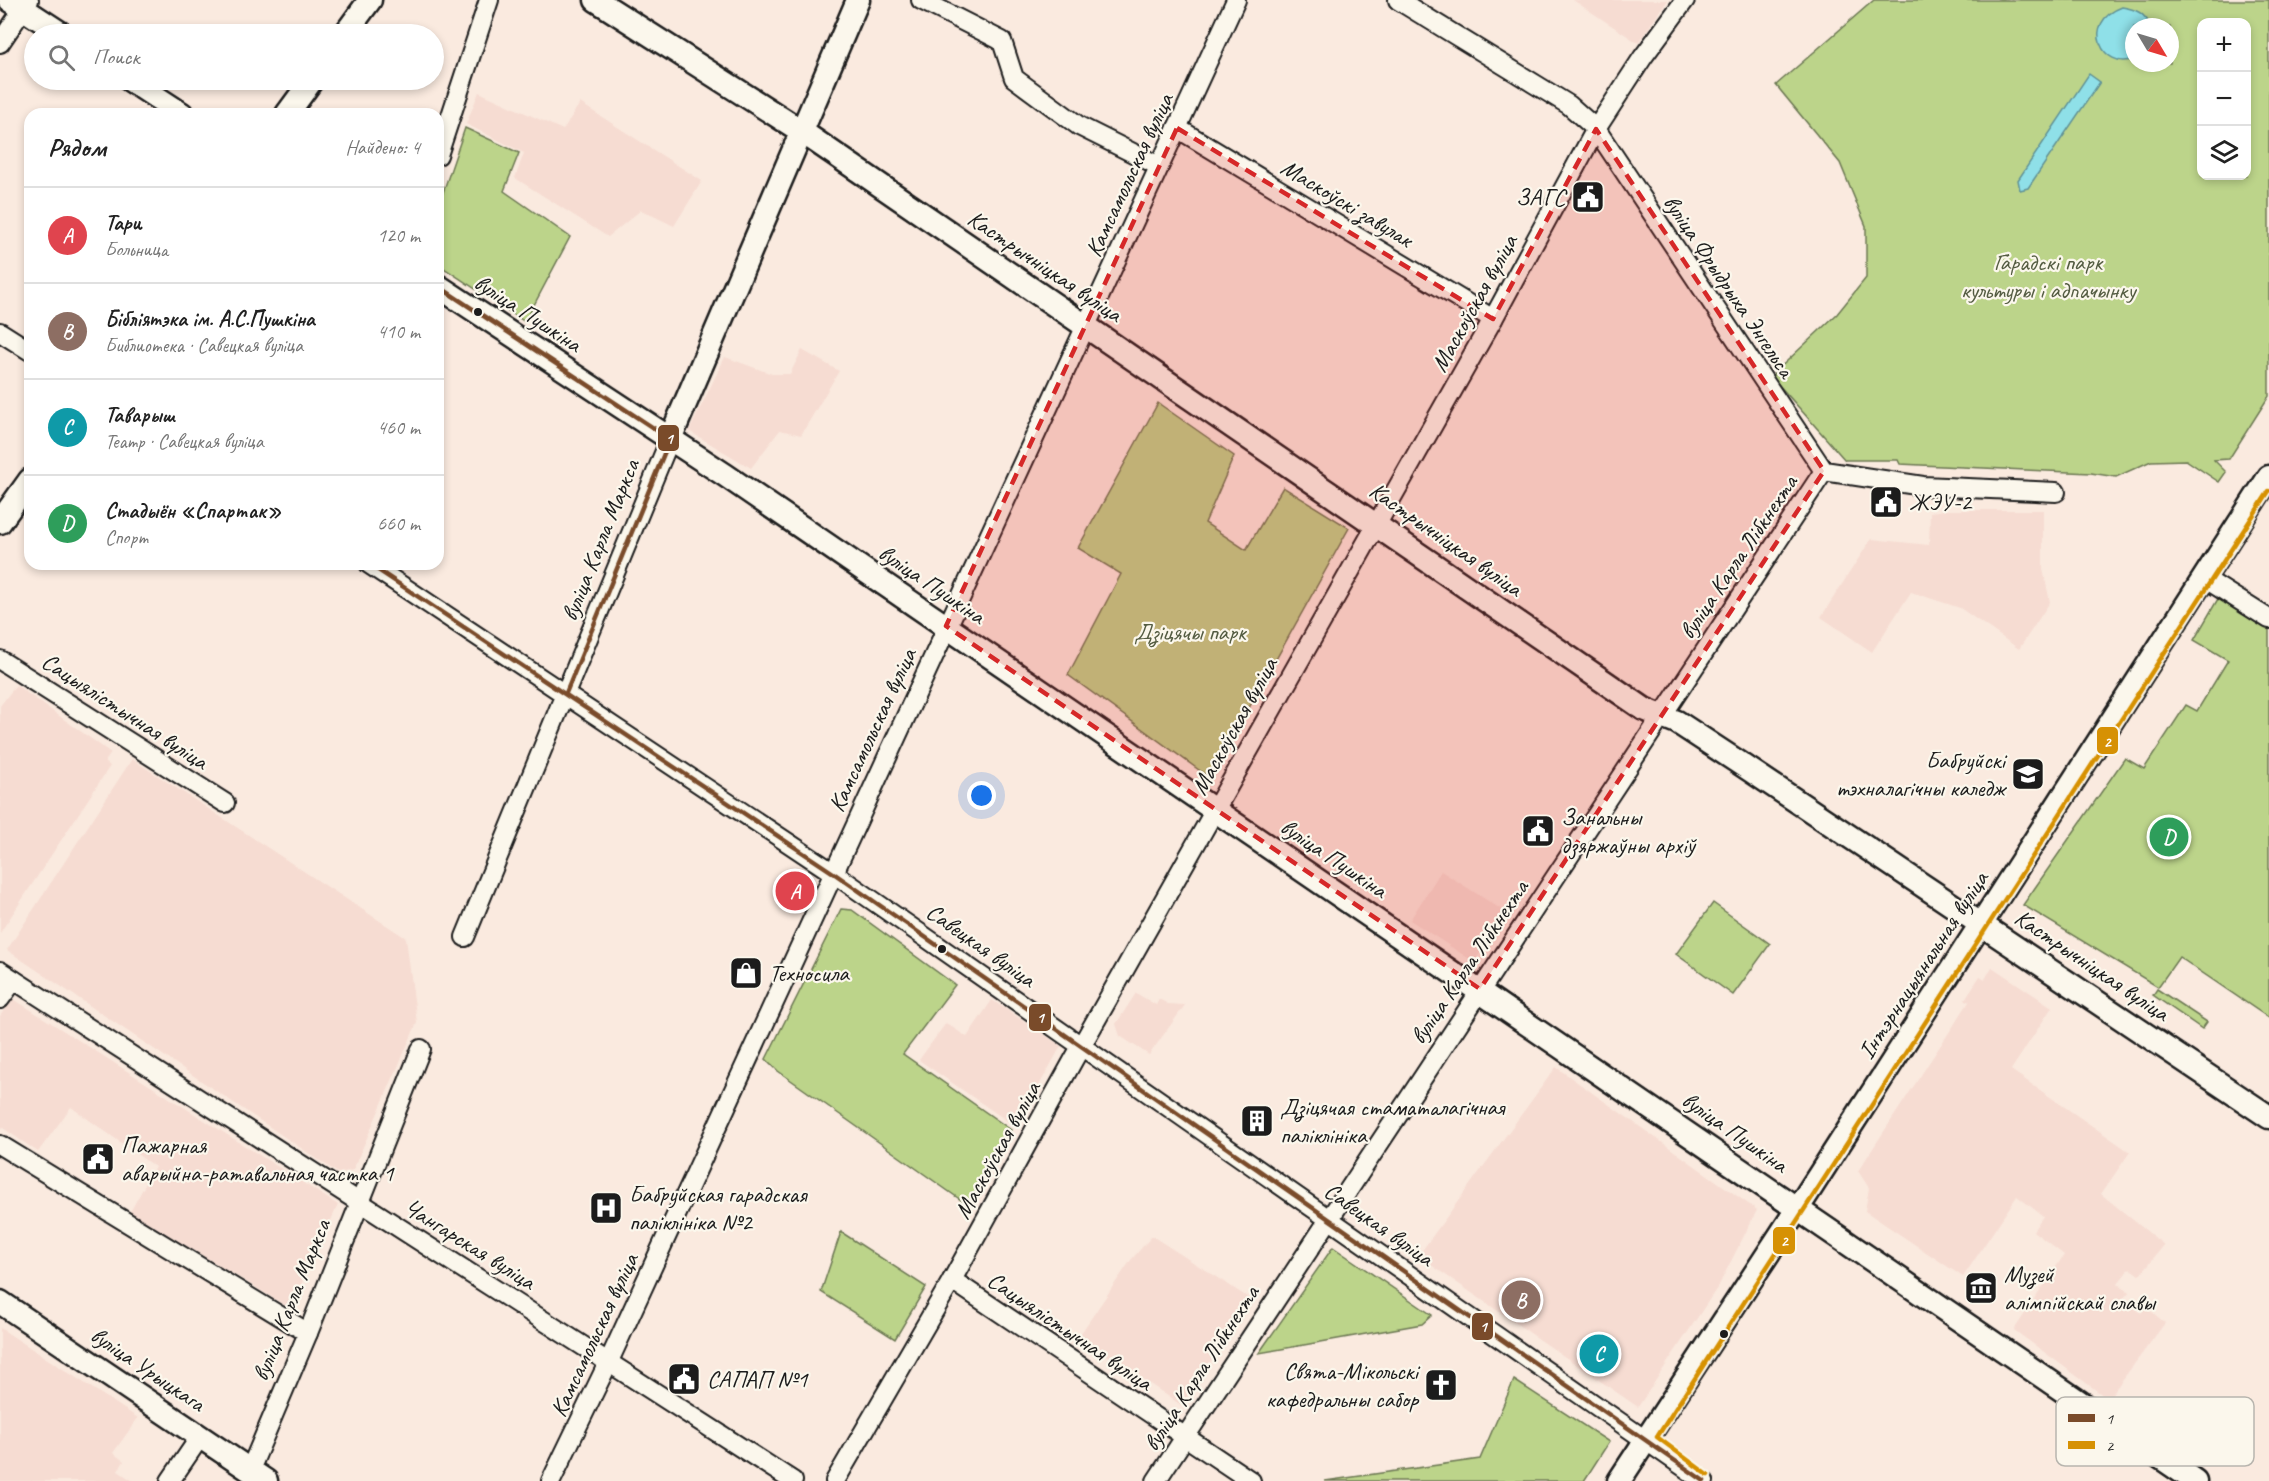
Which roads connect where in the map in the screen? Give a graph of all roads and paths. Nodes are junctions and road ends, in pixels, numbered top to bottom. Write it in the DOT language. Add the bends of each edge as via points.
graph roads {
  1 [pos="370,0"];
  2 [pos="489,0"];
  3 [pos="596,0"];
  4 [pos="858,0"];
  5 [pos="921,0"];
  6 [pos="1236,0"];
  7 [pos="1398,0"];
  8 [pos="1685,0"];
  9 [pos="20,3"];
  10 [pos="48,24"];
  11 [pos="352,24"];
  12 [pos="0,43"];
  13 [pos="145,90"];
  14 [pos="305,90"];
  15 [pos="173,108"];
  16 [pos="291,108"];
  17 [pos="1177,128"];
  18 [pos="1596,129"];
  19 [pos="801,131"];
  20 [pos="444,137"];
  21 [pos="1159,166"];
  22 [pos="444,290"];
  23 [pos="1492,319"];
  24 [pos="1086,326"];
  25 [pos="0,332"];
  26 [pos="24,347"];
  27 [pos="670,439"];
  28 [pos="1824,471"];
  29 [pos="2269,477"];
  30 [pos="24,488"];
  31 [pos="2056,492"];
  32 [pos="0,522"];
  33 [pos="1376,523"];
  34 [pos="378,570"];
  35 [pos="2204,578"];
  36 [pos="2269,619"];
  37 [pos="946,626"];
  38 [pos="0,660"];
  39 [pos="566,693"];
  40 [pos="1660,717"];
  41 [pos="225,803"];
  42 [pos="1215,809"];
  43 [pos="832,872"];
  44 [pos="1982,923"];
  45 [pos="465,937"];
  46 [pos="7,976"];
  47 [pos="1480,990"];
  48 [pos="0,999"];
  49 [pos="1082,1045"];
  50 [pos="421,1049"];
  51 [pos="2267,1111"];
  52 [pos="0,1145"];
  53 [pos="360,1202"];
  54 [pos="1798,1208"];
  55 [pos="1328,1218"];
  56 [pos="952,1281"];
  57 [pos="0,1302"];
  58 [pos="308,1333"];
  59 [pos="609,1361"];
  60 [pos="2073,1397"];
  61 [pos="200,1437"];
  62 [pos="1185,1437"];
  63 [pos="1647,1439"];
  64 [pos="2173,1466"];
  65 [pos="258,1475"];
  66 [pos="170,1481"];
  67 [pos="551,1481"];
  68 [pos="793,1481"];
  69 [pos="836,1481"];
  70 [pos="1156,1481"];
  71 [pos="1251,1481"];
  72 [pos="1619,1481"];
  73 [pos="1704,1481"];
  74 [pos="2195,1481"];
  1 -- 11 [label="main road"];
  2 -- 20 [label="street"];
  3 -- 19 [label="main road, Кастрычніцкая вуліца"];
  4 -- 19 [label="main road, вуліца Карла Маркса"];
  5 -- 21 [label="street" via="1002,41 1014,78 1079,126"];
  6 -- 17 [label="street, Камсамольская вуліца"];
  7 -- 18 [label="street, вуліца Фрыдрыха Энгельса" via="1569,105"];
  8 -- 18 [label="street, Маскоўская вуліца"];
  9 -- 10 [label="main road"];
  9 -- 12 [label="street"];
  13 -- 15 [label="main road"];
  14 -- 16 [label="main road"];
  17 -- 21 [label="street, Камсамольская вуліца"];
  17 -- 23 [label="street, Маскоўскі завулак"];
  18 -- 23 [label="street, Маскоўская вуліца"];
  18 -- 28 [label="street, вуліца Фрыдрыха Энгельса"];
  19 -- 24 [label="main road, Кастрычніцкая вуліца"];
  19 -- 27 [label="main road, вуліца Карла Маркса"];
  21 -- 24 [label="street, Камсамольская вуліца"];
  22 -- 27 [label="main road, вуліца Пушкіна"];
  23 -- 33 [label="street, Маскоўская вуліца"];
  24 -- 33 [label="main road, Кастрычніцкая вуліца"];
  24 -- 37 [label="street, Камсамольская вуліца"];
  25 -- 26 [label="street"];
  27 -- 37 [label="main road, вуліца Пушкіна"];
  27 -- 39 [label="street, вуліца Карла Маркса"];
  28 -- 31 [label="street" via="1923,486"];
  28 -- 40 [label="street, вуліца Карла Лібкнехта"];
  29 -- 35 [label="main road, Інтэрнацыянальная вуліца"];
  30 -- 32 [label="main road"];
  33 -- 40 [label="main road, Кастрычніцкая вуліца"];
  33 -- 42 [label="street, Маскоўская вуліца"];
  34 -- 39 [label="street, Савецкая вуліца"];
  35 -- 36 [label="street"];
  35 -- 44 [label="main road, Інтэрнацыянальная вуліца"];
  37 -- 42 [label="main road, вуліца Пушкіна"];
  37 -- 43 [label="street, Камсамольская вуліца"];
  38 -- 41 [label="street, Сацыялістычная вуліца"];
  39 -- 43 [label="street, Савецкая вуліца"];
  39 -- 45 [label="street, вуліца Карла Маркса"];
  40 -- 44 [label="main road, Кастрычніцкая вуліца" via="1677,722"];
  40 -- 47 [label="street, вуліца Карла Лібкнехта"];
  42 -- 47 [label="main road, вуліца Пушкіна"];
  42 -- 49 [label="street, Маскоўская вуліца"];
  43 -- 49 [label="street, Савецкая вуліца"];
  43 -- 59 [label="street, Камсамольская вуліца"];
  44 -- 51 [label="main road, Кастрычніцкая вуліца"];
  44 -- 54 [label="main road, Інтэрнацыянальная вуліца"];
  46 -- 48 [label="street"];
  46 -- 53 [label="street, Чангарская вуліца"];
  47 -- 54 [label="main road, вуліца Пушкіна"];
  47 -- 55 [label="street, вуліца Карла Лібкнехта"];
  49 -- 55 [label="street, Савецкая вуліца"];
  49 -- 56 [label="street, Маскоўская вуліца"];
  50 -- 53 [label="street, вуліца Карла Маркса"];
  52 -- 58 [label="street"];
  53 -- 58 [label="street, вуліца Карла Маркса"];
  53 -- 59 [label="street, Чангарская вуліца"];
  54 -- 60 [label="main road, вуліца Пушкіна"];
  54 -- 63 [label="main road, Інтэрнацыянальная вуліца"];
  55 -- 62 [label="street, вуліца Карла Лібкнехта"];
  55 -- 63 [label="street, Савецкая вуліца"];
  56 -- 62 [label="street, Сацыялістычная вуліца"];
  56 -- 69 [label="street, Маскоўская вуліца"];
  57 -- 61 [label="main road, вуліца Урыцкага"];
  58 -- 65 [label="street, вуліца Карла Маркса"];
  59 -- 67 [label="street, Камсамольская вуліца"];
  59 -- 68 [label="street, Чангарская вуліца"];
  61 -- 65 [label="main road, вуліца Урыцкага"];
  61 -- 66 [label="street"];
  62 -- 70 [label="street, вуліца Карла Лібкнехта"];
  62 -- 71 [label="street, Сацыялістычная вуліца"];
  63 -- 72 [label="main road, Інтэрнацыянальная вуліца"];
  63 -- 73 [label="street, Савецкая вуліца"];
  64 -- 74 [label="main road, вуліца Пушкіна"];
}
